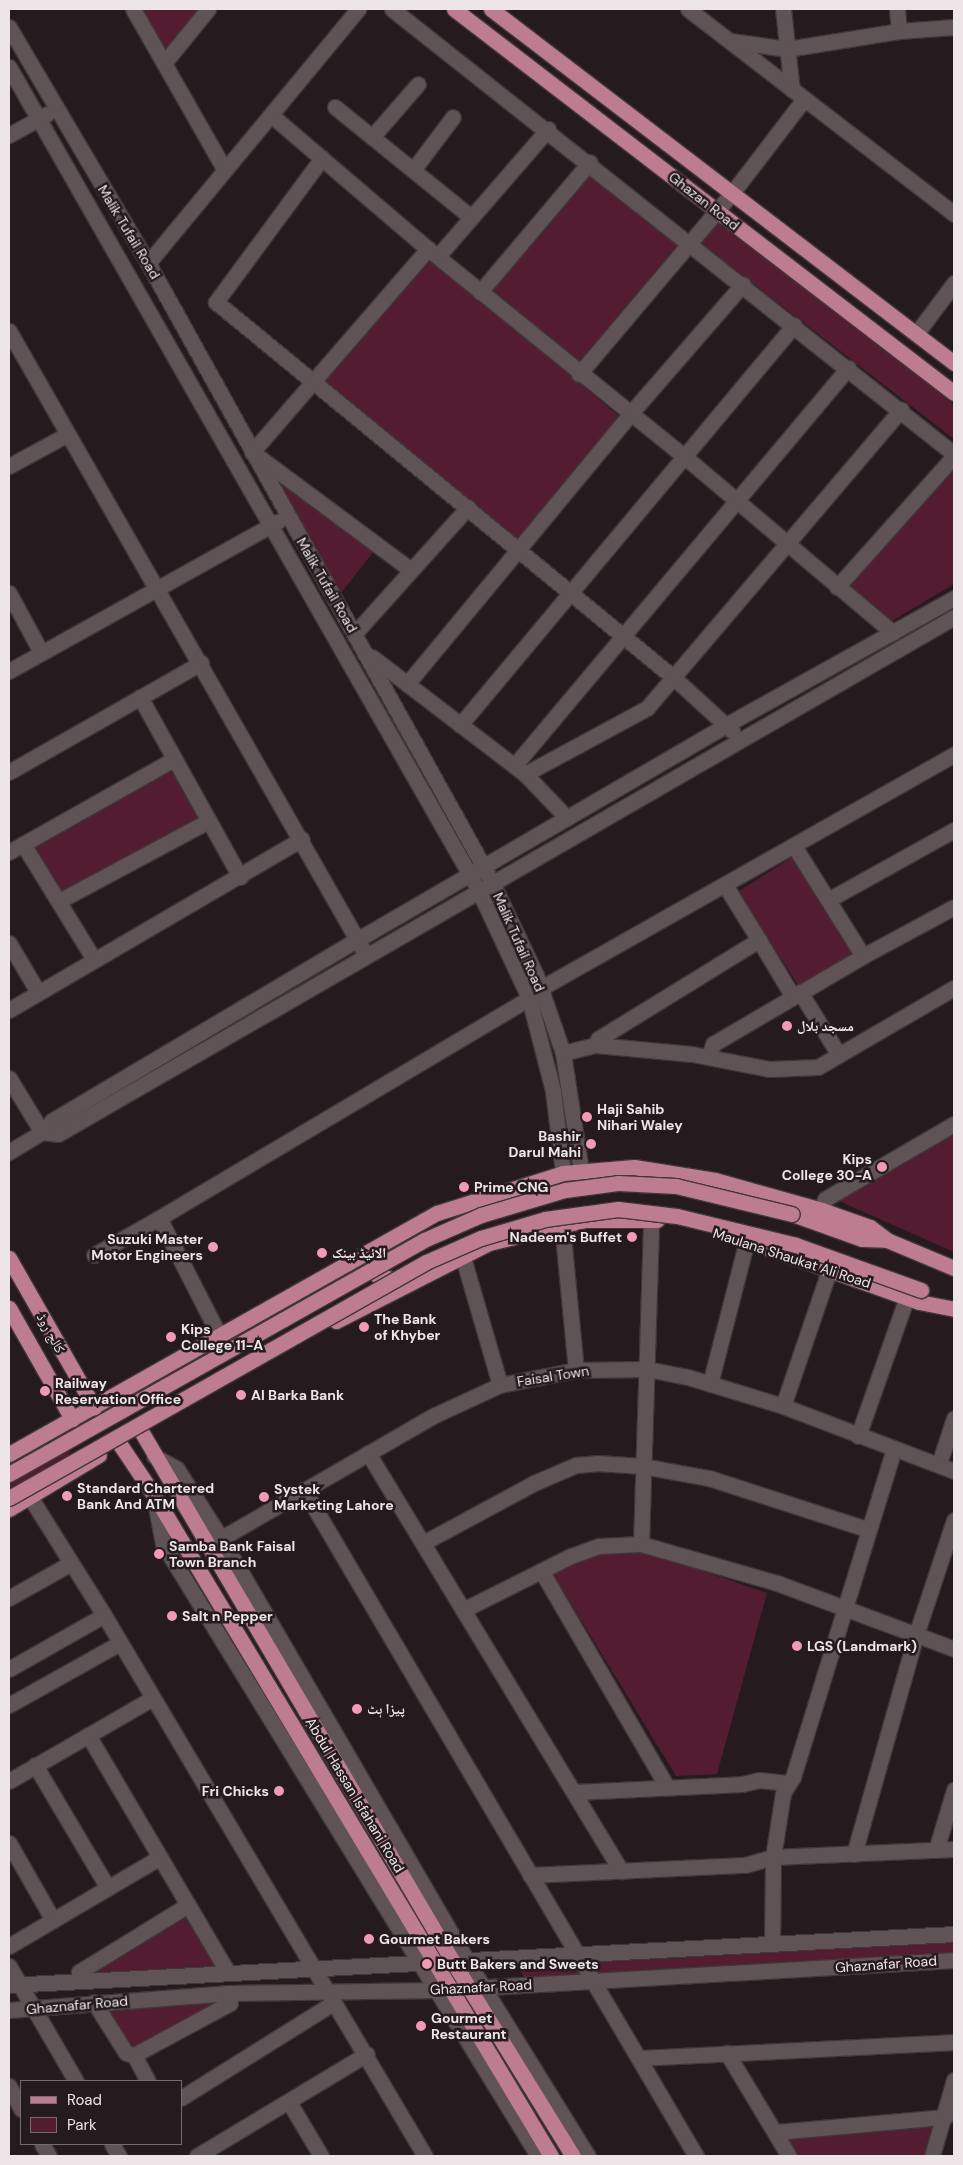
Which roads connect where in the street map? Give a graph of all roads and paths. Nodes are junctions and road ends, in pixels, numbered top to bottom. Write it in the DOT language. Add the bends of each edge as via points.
graph roads {
  1 [pos="133,9"];
  2 [pos="208,9"];
  3 [pos="358,9"];
  4 [pos="392,9"];
  5 [pos="454,9"];
  6 [pos="491,9"];
  7 [pos="688,9"];
  8 [pos="783,9"];
  9 [pos="896,9"];
  10 [pos="954,27"];
  11 [pos="9,28"];
  12 [pos="899,31"];
  13 [pos="730,41"];
  14 [pos="787,49"];
  15 [pos="164,63"];
  16 [pos="9,67"];
  17 [pos="418,84"];
  18 [pos="792,90"];
  19 [pos="804,100"];
  20 [pos="336,107"];
  21 [pos="56,109"];
  22 [pos="271,115"];
  23 [pos="453,117"];
  24 [pos="38,118"];
  25 [pos="548,129"];
  26 [pos="9,135"];
  27 [pos="372,137"];
  28 [pos="322,158"];
  29 [pos="590,162"];
  30 [pos="225,170"];
  31 [pos="413,170"];
  32 [pos="732,193"];
  33 [pos="716,209"];
  34 [pos="954,214"];
  35 [pos="471,217"];
  36 [pos="689,241"];
  37 [pos="433,252"];
  38 [pos="148,262"];
  39 [pos="954,283"];
  40 [pos="743,284"];
  41 [pos="480,292"];
  42 [pos="794,326"];
  43 [pos="9,331"];
  44 [pos="916,334"];
  45 [pos="954,363"];
  46 [pos="848,368"];
  47 [pos="579,374"];
  48 [pos="314,381"];
  49 [pos="954,394"];
  50 [pos="901,410"];
  51 [pos="630,414"];
  52 [pos="68,434"];
  53 [pos="252,452"];
  54 [pos="954,455"];
  55 [pos="685,457"];
  56 [pos="9,466"];
  57 [pos="737,501"];
  58 [pos="468,507"];
  59 [pos="287,516"];
  60 [pos="269,526"];
  61 [pos="786,545"];
  62 [pos="520,549"];
  63 [pos="411,570"];
  64 [pos="837,587"];
  65 [pos="157,589"];
  66 [pos="571,592"];
  67 [pos="9,593"];
  68 [pos="954,598"];
  69 [pos="954,617"];
  70 [pos="355,633"];
  71 [pos="893,633"];
  72 [pos="624,636"];
  73 [pos="41,652"];
  74 [pos="367,654"];
  75 [pos="201,663"];
  76 [pos="9,671"];
  77 [pos="674,678"];
  78 [pos="407,684"];
  79 [pos="140,698"];
  80 [pos="728,724"];
  81 [pos="460,725"];
  82 [pos="740,743"];
  83 [pos="954,754"];
  84 [pos="174,759"];
  85 [pos="519,770"];
  86 [pos="9,772"];
  87 [pos="567,818"];
  88 [pos="208,821"];
  89 [pos="954,830"];
  90 [pos="302,839"];
  91 [pos="23,844"];
  92 [pos="794,846"];
  93 [pos="9,852"];
  94 [pos="483,866"];
  95 [pos="470,874"];
  96 [pos="240,877"];
  97 [pos="492,882"];
  98 [pos="725,885"];
  99 [pos="478,889"];
  100 [pos="828,900"];
  101 [pos="59,901"];
  102 [pos="954,907"];
  103 [pos="358,939"];
  104 [pos="759,940"];
  105 [pos="9,942"];
  106 [pos="366,956"];
  107 [pos="863,956"];
  108 [pos="93,958"];
  109 [pos="541,988"];
  110 [pos="954,988"];
  111 [pos="38,992"];
  112 [pos="796,995"];
  113 [pos="528,998"];
  114 [pos="9,1010"];
  115 [pos="596,1046"];
  116 [pos="562,1053"];
  117 [pos="839,1055"];
  118 [pos="709,1057"];
  119 [pos="9,1078"];
  120 [pos="954,1124"];
  121 [pos="42,1132"];
  122 [pos="9,1152"];
  123 [pos="581,1170"];
  124 [pos="563,1173"];
  125 [pos="822,1210"];
  126 [pos="159,1218"];
  127 [pos="651,1219"];
  128 [pos="562,1225"];
  129 [pos="388,1239"];
  130 [pos="747,1240"];
  131 [pos="887,1240"];
  132 [pos="462,1254"];
  133 [pos="94,1255"];
  134 [pos="9,1258"];
  135 [pos="950,1265"];
  136 [pos="830,1268"];
  137 [pos="327,1275"];
  138 [pos="406,1283"];
  139 [pos="907,1297"];
  140 [pos="9,1308"];
  141 [pos="954,1308"];
  142 [pos="355,1311"];
  143 [pos="219,1336"];
  144 [pos="647,1369"];
  145 [pos="576,1370"];
  146 [pos="710,1384"];
  147 [pos="500,1385"];
  148 [pos="783,1406"];
  149 [pos="94,1407"];
  150 [pos="954,1418"];
  151 [pos="72,1419"];
  152 [pos="140,1431"];
  153 [pos="858,1436"];
  154 [pos="119,1443"];
  155 [pos="894,1449"];
  156 [pos="368,1453"];
  157 [pos="9,1454"];
  158 [pos="154,1456"];
  159 [pos="940,1464"];
  160 [pos="642,1466"];
  161 [pos="954,1471"];
  162 [pos="9,1474"];
  163 [pos="304,1490"];
  164 [pos="30,1496"];
  165 [pos="9,1498"];
  166 [pos="9,1509"];
  167 [pos="954,1520"];
  168 [pos="867,1529"];
  169 [pos="221,1538"];
  170 [pos="423,1543"];
  171 [pos="641,1544"];
  172 [pos="207,1547"];
  173 [pos="71,1563"];
  174 [pos="542,1572"];
  175 [pos="9,1598"];
  176 [pos="845,1608"];
  177 [pos="463,1610"];
  178 [pos="104,1615"];
  179 [pos="916,1635"];
  180 [pos="120,1643"];
  181 [pos="954,1649"];
  182 [pos="9,1669"];
  183 [pos="153,1698"];
  184 [pos="9,1705"];
  185 [pos="88,1735"];
  186 [pos="35,1765"];
  187 [pos="9,1781"];
  188 [pos="788,1782"];
  189 [pos="667,1787"];
  190 [pos="954,1790"];
  191 [pos="575,1792"];
  192 [pos="9,1843"];
  193 [pos="954,1849"];
  194 [pos="936,1850"];
  195 [pos="854,1854"];
  196 [pos="160,1857"];
  197 [pos="773,1857"];
  198 [pos="621,1871"];
  199 [pos="530,1875"];
  200 [pos="108,1888"];
  201 [pos="188,1905"];
  202 [pos="54,1920"];
  203 [pos="954,1934"];
  204 [pos="772,1944"];
  205 [pos="9,1946"];
  206 [pos="577,1955"];
  207 [pos="954,1960"];
  208 [pos="460,1962"];
  209 [pos="427,1963"];
  210 [pos="9,1966"];
  211 [pos="312,1968"];
  212 [pos="227,1971"];
  213 [pos="79,1980"];
  214 [pos="593,1982"];
  215 [pos="14,1984"];
  216 [pos="476,1988"];
  217 [pos="325,1990"];
  218 [pos="444,1990"];
  219 [pos="229,1993"];
  220 [pos="94,2002"];
  221 [pos="333,2003"];
  222 [pos="36,2009"];
  223 [pos="9,2010"];
  224 [pos="954,2042"];
  225 [pos="728,2053"];
  226 [pos="367,2054"];
  227 [pos="134,2055"];
  228 [pos="640,2058"];
  229 [pos="75,2080"];
  230 [pos="147,2080"];
  231 [pos="954,2080"];
  232 [pos="9,2086"];
  233 [pos="182,2097"];
  234 [pos="289,2102"];
  235 [pos="16,2108"];
  236 [pos="945,2117"];
  237 [pos="776,2132"];
  238 [pos="43,2145"];
  239 [pos="113,2145"];
  240 [pos="207,2154"];
  241 [pos="49,2156"];
  242 [pos="119,2156"];
  243 [pos="321,2156"];
  244 [pos="425,2156"];
  245 [pos="538,2156"];
  246 [pos="551,2156"];
  247 [pos="573,2156"];
  248 [pos="588,2156"];
  249 [pos="696,2156"];
  250 [pos="789,2156"];
  251 [pos="932,2156"];
  1 -- 15 [label="street"];
  2 -- 15 [label="street"];
  3 -- 22 [label="street"];
  4 -- 25 [label="street"];
  5 -- 33 [label="main road, Ghazan Road"];
  6 -- 32 [label="main road, Ghazan Road"];
  7 -- 13 [label="street"];
  8 -- 14 [label="street"];
  9 -- 12 [label="street"];
  10 -- 12 [label="street"];
  11 -- 21 [label="street, Malik Tufail Road"];
  12 -- 14 [label="street"];
  13 -- 14 [label="street"];
  13 -- 18 [label="street"];
  14 -- 18 [label="street"];
  15 -- 30 [label="street"];
  16 -- 24 [label="street, Malik Tufail Road"];
  17 -- 27 [label="street"];
  18 -- 19 [label="street"];
  19 -- 32 [label="street"];
  19 -- 34 [label="street"];
  20 -- 27 [label="street"];
  21 -- 24 [label="street"];
  21 -- 38 [label="street, Malik Tufail Road"];
  22 -- 28 [label="street"];
  22 -- 30 [label="street"];
  23 -- 31 [label="street"];
  24 -- 26 [label="street"];
  24 -- 60 [label="street, Malik Tufail Road"];
  25 -- 29 [label="street"];
  25 -- 35 [label="street"];
  27 -- 31 [label="street"];
  28 -- 37 [label="street"];
  28 -- 48 [label="street" via="216,302"];
  29 -- 36 [label="street"];
  29 -- 41 [label="street"];
  30 -- 38 [label="street"];
  31 -- 35 [label="street"];
  32 -- 33 [label="street"];
  32 -- 44 [label="main road, Ghazan Road"];
  33 -- 36 [label="street"];
  33 -- 49 [label="main road, Ghazan Road"];
  35 -- 37 [label="street"];
  36 -- 40 [label="street"];
  36 -- 47 [label="street"];
  37 -- 41 [label="street"];
  37 -- 48 [label="street"];
  38 -- 53 [label="street, Malik Tufail Road"];
  39 -- 44 [label="street"];
  40 -- 42 [label="street"];
  40 -- 51 [label="street"];
  41 -- 47 [label="street"];
  42 -- 46 [label="street"];
  42 -- 55 [label="street"];
  43 -- 52 [label="street"];
  44 -- 45 [label="main road, Ghazan Road"];
  46 -- 50 [label="street"];
  46 -- 57 [label="street"];
  47 -- 51 [label="street"];
  48 -- 53 [label="street"];
  48 -- 58 [label="street"];
  50 -- 54 [label="street"];
  50 -- 61 [label="street"];
  51 -- 55 [label="street"];
  51 -- 62 [label="street"];
  52 -- 56 [label="street"];
  52 -- 65 [label="street"];
  53 -- 59 [label="street, Malik Tufail Road"];
  53 -- 63 [label="street"];
  54 -- 64 [label="street"];
  55 -- 57 [label="street"];
  55 -- 66 [label="street"];
  57 -- 61 [label="street"];
  57 -- 72 [label="street"];
  58 -- 62 [label="street"];
  58 -- 63 [label="street"];
  59 -- 60 [label="street"];
  59 -- 70 [label="street, Malik Tufail Road"];
  60 -- 65 [label="street"];
  60 -- 95 [label="street, Malik Tufail Road"];
  61 -- 64 [label="street"];
  61 -- 77 [label="street"];
  62 -- 66 [label="street"];
  62 -- 78 [label="street"];
  63 -- 70 [label="street"];
  64 -- 71 [label="street"];
  65 -- 73 [label="street"];
  65 -- 75 [label="street"];
  66 -- 72 [label="street"];
  66 -- 81 [label="street"];
  67 -- 73 [label="street"];
  68 -- 71 [label="street"];
  69 -- 82 [label="street"];
  70 -- 74 [label="street, Malik Tufail Road"];
  71 -- 80 [label="street"];
  72 -- 77 [label="street"];
  72 -- 85 [label="street"];
  73 -- 76 [label="street"];
  74 -- 78 [label="street"];
  74 -- 94 [label="street, Malik Tufail Road"];
  75 -- 79 [label="street"];
  75 -- 90 [label="street"];
  77 -- 80 [label="street"];
  77 -- 85 [label="street" via="647,708 634,716"];
  78 -- 81 [label="street"];
  79 -- 84 [label="street"];
  79 -- 86 [label="street"];
  80 -- 82 [label="street"];
  80 -- 87 [label="street"];
  81 -- 85 [label="street"];
  82 -- 97 [label="street"];
  83 -- 92 [label="street"];
  84 -- 88 [label="street"];
  84 -- 91 [label="street"];
  85 -- 87 [label="street"];
  87 -- 94 [label="street"];
  88 -- 96 [label="street"];
  88 -- 101 [label="street"];
  89 -- 100 [label="street"];
  90 -- 96 [label="street"];
  90 -- 103 [label="street"];
  91 -- 93 [label="street"];
  91 -- 101 [label="street"];
  92 -- 98 [label="street"];
  92 -- 100 [label="street"];
  94 -- 95 [label="street"];
  94 -- 97 [label="street, Malik Tufail Road"];
  95 -- 99 [label="street, Malik Tufail Road"];
  95 -- 103 [label="street"];
  96 -- 108 [label="street"];
  97 -- 99 [label="street"];
  97 -- 109 [label="street, Malik Tufail Road"];
  98 -- 104 [label="street"];
  98 -- 109 [label="street"];
  99 -- 106 [label="street"];
  99 -- 113 [label="street, Malik Tufail Road"];
  100 -- 107 [label="street"];
  101 -- 108 [label="street"];
  102 -- 107 [label="street"];
  103 -- 106 [label="street"];
  103 -- 121 [label="street" via="52,1120"];
  104 -- 112 [label="street"];
  104 -- 115 [label="street" via="598,1039"];
  105 -- 111 [label="street"];
  106 -- 121 [label="street" via="58,1134"];
  107 -- 112 [label="street"];
  108 -- 111 [label="street"];
  109 -- 116 [label="street, Malik Tufail Road"];
  110 -- 117 [label="street"];
  111 -- 114 [label="street"];
  112 -- 117 [label="street"];
  112 -- 118 [label="street" via="713,1044"];
  113 -- 124 [label="street, Malik Tufail Road" via="553,1091"];
  113 -- 126 [label="street"];
  115 -- 116 [label="street"];
  115 -- 118 [label="street"];
  116 -- 123 [label="street, Malik Tufail Road"];
  117 -- 118 [label="street" via="818,1067 796,1069 769,1069"];
  119 -- 121 [label="street"];
  120 -- 125 [label="street" via="825,1199"];
  121 -- 122 [label="street"];
  123 -- 124 [label="main road"];
  123 -- 125 [label="main road" via="634,1168 670,1172 759,1191"];
  124 -- 129 [label="main road" via="467,1201 436,1213"];
  125 -- 131 [label="main road" via="870,1227"];
  126 -- 133 [label="street"];
  126 -- 143 [label="street"];
  127 -- 128 [label="main road, Maulana Shaukat Ali Road" via="585,1220"];
  127 -- 130 [label="main road, Maulana Shaukat Ali Road"];
  127 -- 144 [label="street"];
  128 -- 132 [label="main road, Maulana Shaukat Ali Road" via="523,1233"];
  128 -- 145 [label="street"];
  129 -- 137 [label="main road"];
  129 -- 138 [label="main road" via="374,1263 374,1271 384,1279"];
  130 -- 136 [label="main road, Maulana Shaukat Ali Road"];
  130 -- 146 [label="street"];
  131 -- 135 [label="main road"];
  131 -- 162 [label="main road, bridge" via="862,1239 792,1214 676,1186 618,1183 566,1190 481,1215 424,1240"];
  132 -- 138 [label="main road, Maulana Shaukat Ali Road"];
  132 -- 147 [label="street"];
  134 -- 149 [label="main road, کالج روڈ"];
  136 -- 139 [label="main road, Maulana Shaukat Ali Road"];
  136 -- 148 [label="street"];
  137 -- 142 [label="main road" via="348,1280 355,1287 358,1296"];
  137 -- 143 [label="main road"];
  138 -- 142 [label="main road, Maulana Shaukat Ali Road"];
  139 -- 141 [label="main road, Maulana Shaukat Ali Road"];
  139 -- 153 [label="street"];
  140 -- 151 [label="main road, کالج روڈ"];
  141 -- 165 [label="main road, bridge" via="922,1290 796,1245 676,1216 618,1209 545,1219 481,1238 426,1262"];
  142 -- 152 [label="main road, Maulana Shaukat Ali Road"];
  143 -- 149 [label="main road"];
  144 -- 145 [label="street, Faisal Town"];
  144 -- 146 [label="street, Faisal Town"];
  144 -- 160 [label="street"];
  145 -- 147 [label="street, Faisal Town"];
  146 -- 148 [label="street, Faisal Town"];
  147 -- 156 [label="street, Faisal Town" via="435,1415"];
  148 -- 153 [label="street, Faisal Town"];
  149 -- 151 [label="main road"];
  150 -- 159 [label="street"];
  151 -- 157 [label="main road"];
  152 -- 154 [label="main road, Maulana Shaukat Ali Road"];
  152 -- 158 [label="main road, Abdul Hassan Isfahani Road"];
  153 -- 155 [label="street, Faisal Town"];
  154 -- 164 [label="main road, Maulana Shaukat Ali Road"];
  154 -- 209 [label="main road, Abdul Hassan Isfahani Road" via="154,1494"];
  155 -- 159 [label="street, Faisal Town"];
  155 -- 168 [label="street"];
  156 -- 163 [label="street, Faisal Town"];
  156 -- 170 [label="street"];
  158 -- 169 [label="street" via="177,1468"];
  158 -- 172 [label="main road, Abdul Hassan Isfahani Road"];
  159 -- 161 [label="street, Faisal Town"];
  160 -- 168 [label="street" via="709,1478"];
  160 -- 170 [label="street" via="576,1465 534,1483"];
  160 -- 171 [label="street"];
  163 -- 169 [label="street, Faisal Town"];
  163 -- 199 [label="street"];
  164 -- 166 [label="main road, Maulana Shaukat Ali Road"];
  164 -- 173 [label="street"];
  167 -- 179 [label="street"];
  168 -- 176 [label="street"];
  169 -- 172 [label="street, Faisal Town"];
  169 -- 208 [label="street"];
  170 -- 177 [label="street"];
  171 -- 174 [label="street" via="598,1546"];
  171 -- 176 [label="street" via="777,1583"];
  172 -- 208 [label="main road, Abdul Hassan Isfahani Road"];
  173 -- 175 [label="street"];
  173 -- 178 [label="street"];
  174 -- 177 [label="street"];
  174 -- 189 [label="street"];
  176 -- 179 [label="street"];
  176 -- 188 [label="street" via="793,1776"];
  177 -- 191 [label="street"];
  178 -- 180 [label="street"];
  178 -- 182 [label="street"];
  179 -- 181 [label="street"];
  179 -- 195 [label="street"];
  180 -- 183 [label="street"];
  180 -- 184 [label="street"];
  183 -- 185 [label="street"];
  183 -- 211 [label="street"];
  185 -- 186 [label="street"];
  185 -- 196 [label="street"];
  186 -- 187 [label="street"];
  186 -- 200 [label="street"];
  188 -- 189 [label="street" via="759,1780"];
  188 -- 197 [label="street" via="783,1792"];
  189 -- 191 [label="street"];
  190 -- 194 [label="street"];
  191 -- 198 [label="street"];
  192 -- 202 [label="street"];
  193 -- 194 [label="street"];
  194 -- 195 [label="street"];
  195 -- 197 [label="street"];
  196 -- 200 [label="street"];
  196 -- 201 [label="street"];
  197 -- 198 [label="street" via="745,1865"];
  197 -- 204 [label="street"];
  198 -- 199 [label="street"];
  199 -- 206 [label="street"];
  200 -- 202 [label="street"];
  201 -- 212 [label="street"];
  201 -- 213 [label="street" via="79,1972"];
  202 -- 205 [label="street"];
  203 -- 204 [label="street, Ghaznafar Road"];
  204 -- 206 [label="street, Ghaznafar Road"];
  206 -- 208 [label="street, Ghaznafar Road"];
  206 -- 214 [label="street"];
  207 -- 214 [label="street, Ghaznafar Road"];
  208 -- 209 [label="street, Ghaznafar Road"];
  208 -- 216 [label="main road, Abdul Hassan Isfahani Road"];
  209 -- 211 [label="street, Ghaznafar Road"];
  209 -- 218 [label="main road, Abdul Hassan Isfahani Road"];
  210 -- 215 [label="street"];
  211 -- 212 [label="street, Ghaznafar Road"];
  211 -- 217 [label="street"];
  212 -- 213 [label="street, Ghaznafar Road"];
  213 -- 215 [label="street, Ghaznafar Road"];
  214 -- 216 [label="street, Ghaznafar Road"];
  214 -- 228 [label="street"];
  215 -- 222 [label="street"];
  216 -- 218 [label="street, Ghaznafar Road"];
  216 -- 247 [label="main road, Abdul Hassan Isfahani Road"];
  216 -- 248 [label="street"];
  217 -- 218 [label="street, Ghaznafar Road"];
  217 -- 219 [label="street, Ghaznafar Road"];
  217 -- 221 [label="street"];
  218 -- 245 [label="street"];
  218 -- 246 [label="main road, Abdul Hassan Isfahani Road"];
  219 -- 220 [label="street, Ghaznafar Road"];
  219 -- 227 [label="street" via="230,2003"];
  220 -- 222 [label="street, Ghaznafar Road"];
  220 -- 227 [label="street" via="126,2053"];
  221 -- 226 [label="street"];
  221 -- 233 [label="street"];
  222 -- 223 [label="street, Ghaznafar Road"];
  222 -- 229 [label="street"];
  224 -- 225 [label="street"];
  225 -- 228 [label="street"];
  225 -- 237 [label="street"];
  226 -- 234 [label="street"];
  226 -- 244 [label="street"];
  227 -- 230 [label="street"];
  228 -- 249 [label="street"];
  231 -- 236 [label="street"];
  232 -- 235 [label="street"];
  234 -- 240 [label="street"];
  234 -- 243 [label="street"];
  236 -- 237 [label="street"];
  236 -- 251 [label="street"];
  237 -- 250 [label="street"];
  238 -- 241 [label="street"];
  239 -- 242 [label="street"];
}
